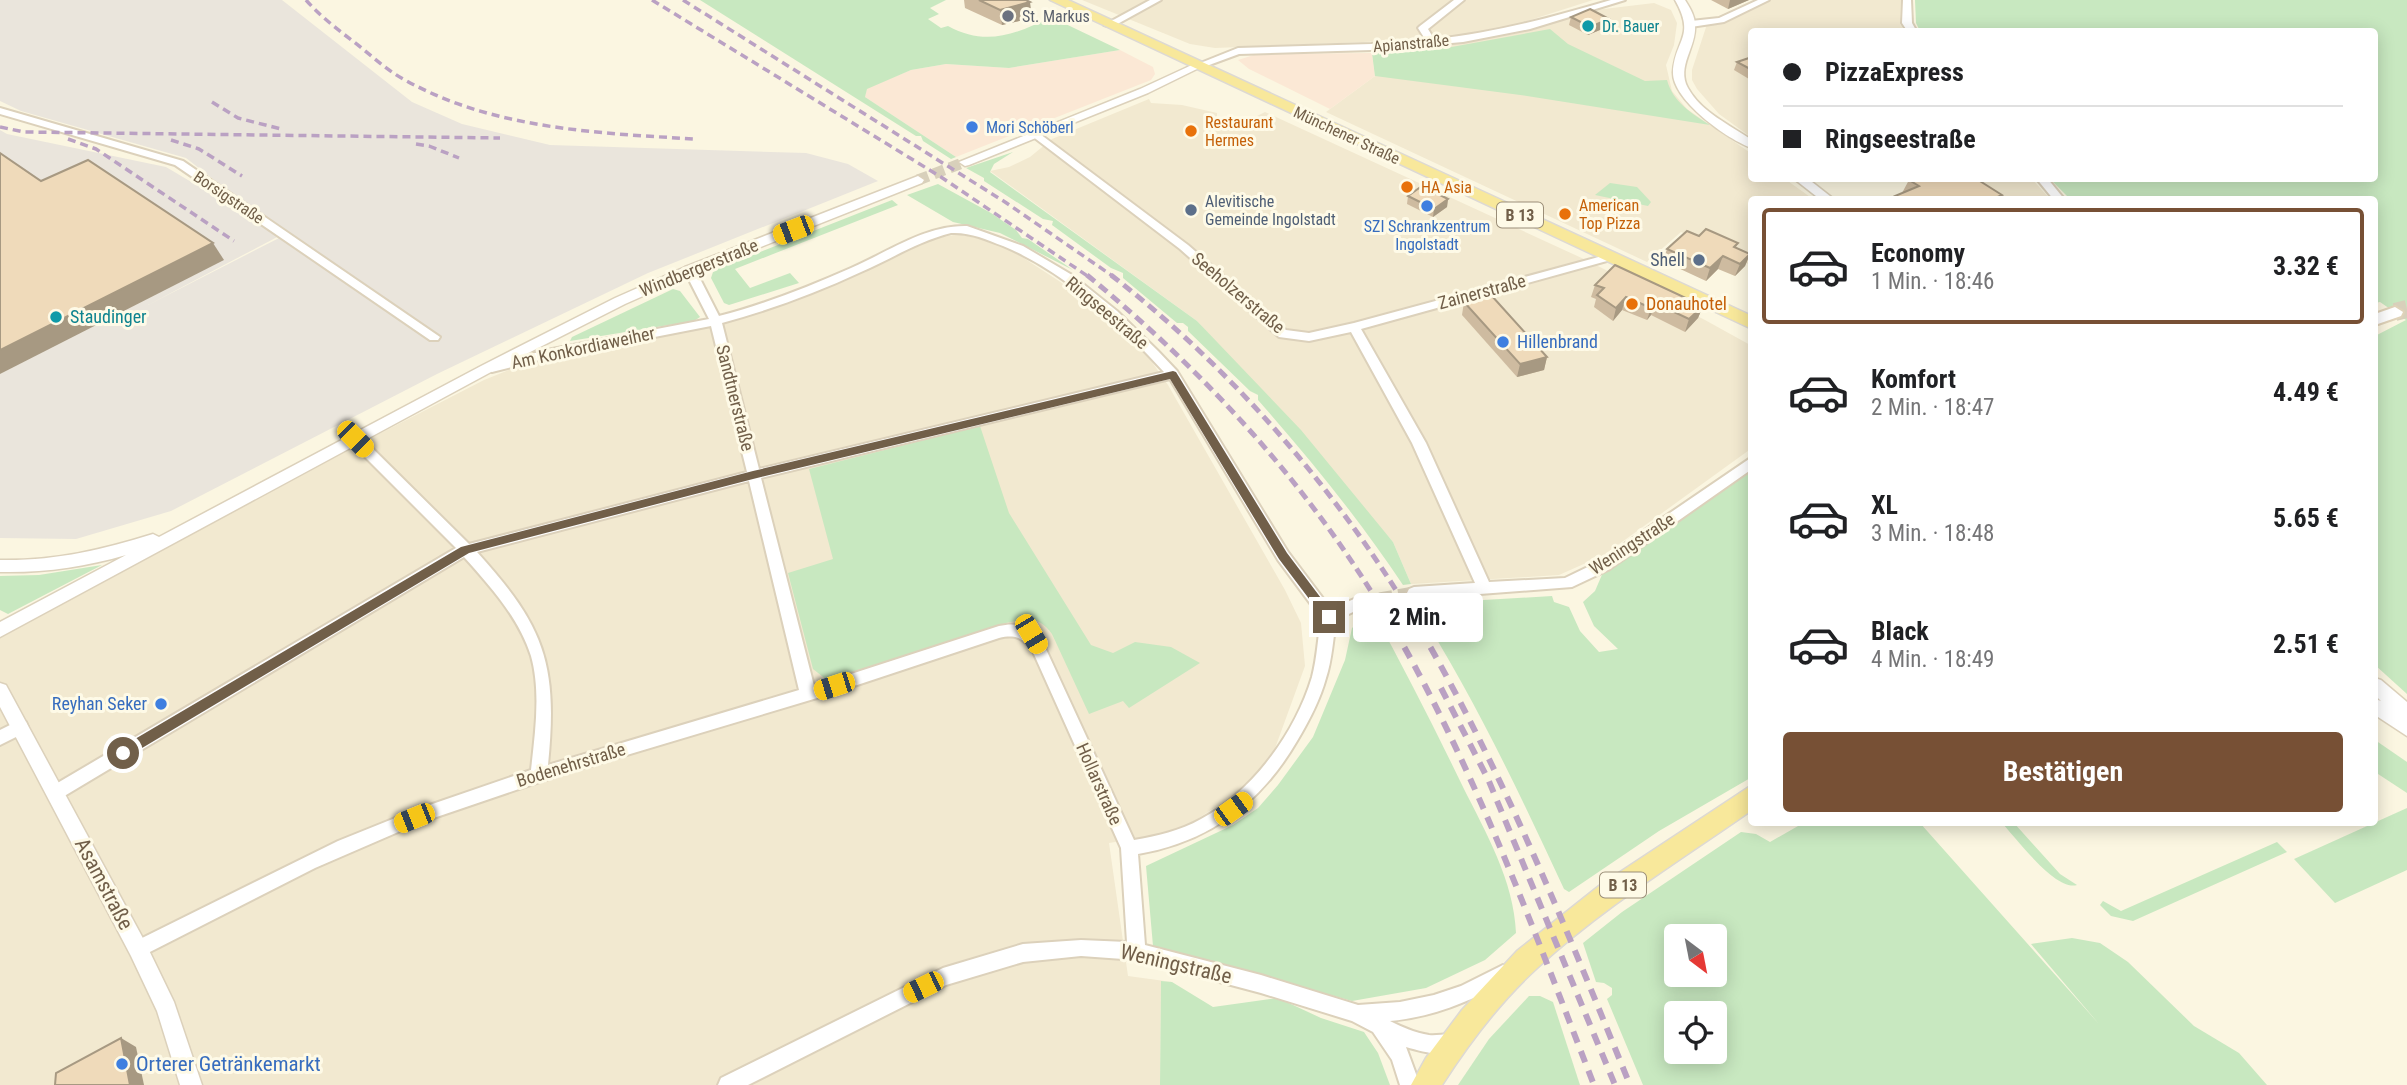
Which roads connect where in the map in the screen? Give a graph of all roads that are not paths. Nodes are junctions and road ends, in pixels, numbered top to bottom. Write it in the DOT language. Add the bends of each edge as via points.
graph roads {
  1 [pos="1057,0"];
  2 [pos="1157,0"];
  3 [pos="1460,0"];
  4 [pos="1621,0"];
  5 [pos="1680,0"];
  6 [pos="1765,0"];
  7 [pos="1907,0"];
  8 [pos="1691,24"];
  9 [pos="1109,25"];
  10 [pos="1911,28"];
  11 [pos="1432,43"];
  12 [pos="1198,66"];
  13 [pos="0,111"];
  14 [pos="1035,134"];
  15 [pos="1748,139"];
  16 [pos="965,162"];
  17 [pos="918,180"];
  18 [pos="1804,182"];
  19 [pos="2044,182"];
  20 [pos="1824,196"];
  21 [pos="2057,196"];
  22 [pos="962,229"];
  23 [pos="1610,257"];
  24 [pos="690,270"];
  25 [pos="2395,312"];
  26 [pos="2378,319"];
  27 [pos="716,321"];
  28 [pos="1748,321"];
  29 [pos="1354,327"];
  30 [pos="433,337"];
  31 [pos="486,369"];
  32 [pos="1173,374"];
  33 [pos="355,439"];
  34 [pos="1748,465"];
  35 [pos="753,475"];
  36 [pos="205,522"];
  37 [pos="465,550"];
  38 [pos="0,566"];
  39 [pos="1485,589"];
  40 [pos="1414,593"];
  41 [pos="1361,602"];
  42 [pos="1329,617"];
  43 [pos="0,630"];
  44 [pos="1022,630"];
  45 [pos="2378,688"];
  46 [pos="0,690"];
  47 [pos="808,694"];
  48 [pos="2378,708"];
  49 [pos="2407,713"];
  50 [pos="20,727"];
  51 [pos="2407,729"];
  52 [pos="0,738"];
  53 [pos="539,774"];
  54 [pos="55,793"];
  55 [pos="1748,799"];
  56 [pos="1748,806"];
  57 [pos="1724,815"];
  58 [pos="1129,848"];
  59 [pos="138,949"];
  60 [pos="1137,951"];
  61 [pos="1526,960"];
  62 [pos="1355,1013"];
  63 [pos="1378,1025"];
  64 [pos="1454,1043"];
  65 [pos="191,1085"];
  66 [pos="728,1085"];
  67 [pos="1410,1085"];
  68 [pos="1424,1085"];
  1 -- 9 [label="main road, Münchener Straße / B 13"];
  2 -- 9 [label="street"];
  3 -- 11 [label="street" via="1423,28"];
  4 -- 11 [label="street, Apianstraße" via="1509,31"];
  5 -- 8 [label="street"];
  6 -- 8 [label="street" via="1721,20"];
  7 -- 10 [label="street"];
  8 -- 15 [label="street" via="1679,69 1681,85 1710,115"];
  9 -- 12 [label="main road, Münchener Straße / B 13"];
  11 -- 12 [label="street, Apianstraße" via="1238,51"];
  12 -- 14 [label="street"];
  12 -- 23 [label="main road, Münchener Straße / B 13"];
  13 -- 30 [label="street, Borsigstraße" via="179,163"];
  14 -- 16 [label="street"];
  14 -- 29 [label="street, Seeholzerstraße" via="1175,240 1283,334 1309,337"];
  17 -- 24 [label="street, Windbergerstraße"];
  18 -- 20 [label="street"];
  19 -- 21 [label="street"];
  22 -- 27 [label="street, Am Konkordiaweiher" via="927,237 834,280"];
  22 -- 32 [label="street, Ringseestraße" via="1032,255 1069,280 1125,325"];
  23 -- 28 [label="main road, Münchener Straße / B 13"];
  23 -- 29 [label="street, Zainerstraße"];
  24 -- 27 [label="street, Sandtnerstraße"];
  24 -- 31 [label="street, Windbergerstraße"];
  25 -- 26 [label="main road"];
  27 -- 31 [label="street, Am Konkordiaweiher" via="545,352"];
  27 -- 35 [label="street, Sandtnerstraße"];
  29 -- 39 [label="street" via="1419,443"];
  31 -- 33 [label="street, Am Konkordiaweiher"];
  32 -- 35 [label="street"];
  32 -- 42 [label="street, Ringseestraße" via="1283,556"];
  33 -- 36 [label="street, Am Konkordiaweiher"];
  33 -- 37 [label="street"];
  34 -- 39 [label="street, Weningstraße" via="1604,566 1567,583"];
  35 -- 37 [label="street"];
  35 -- 47 [label="street, Sandtnerstraße"];
  36 -- 38 [label="street" via="102,557 40,567"];
  36 -- 43 [label="street, Am Konkordiaweiher"];
  37 -- 53 [label="street" via="519,614 537,654 544,705"];
  37 -- 54 [label="street"];
  39 -- 40 [label="street, Weningstraße"];
  41 -- 42 [label="street"];
  42 -- 58 [label="street" via="1312,696 1266,778 1221,817 1189,832"];
  44 -- 47 [label="street, Bodenehrstraße" via="981,638"];
  44 -- 58 [label="street, Hollarstraße" via="1031,634 1039,649"];
  45 -- 49 [label="street"];
  46 -- 50 [label="street, Asamstraße"];
  47 -- 53 [label="street, Bodenehrstraße"];
  48 -- 51 [label="street"];
  50 -- 52 [label="street"];
  50 -- 54 [label="street, Asamstraße"];
  53 -- 59 [label="street, Bodenehrstraße" via="345,845"];
  54 -- 59 [label="street, Asamstraße"];
  55 -- 57 [label="main road, B 13"];
  56 -- 57 [label="main road, B 13"];
  57 -- 61 [label="main road, B 13" via="1599,901"];
  58 -- 60 [label="street, Hollarstraße"];
  59 -- 65 [label="street, Asamstraße" via="167,1009"];
  60 -- 62 [label="street, Weningstraße"];
  60 -- 66 [label="street, Weningstraße" via="1081,948 1023,953 943,977"];
  61 -- 62 [label="street, Weningstraße" via="1445,1003"];
  61 -- 64 [label="main road, B 13"];
  62 -- 63 [label="street, Weningstraße"];
  63 -- 64 [label="street, Weningstraße" via="1429,1044"];
  63 -- 67 [label="street, Weningstraße" via="1400,1055"];
  64 -- 68 [label="main road, B 13"];
}
